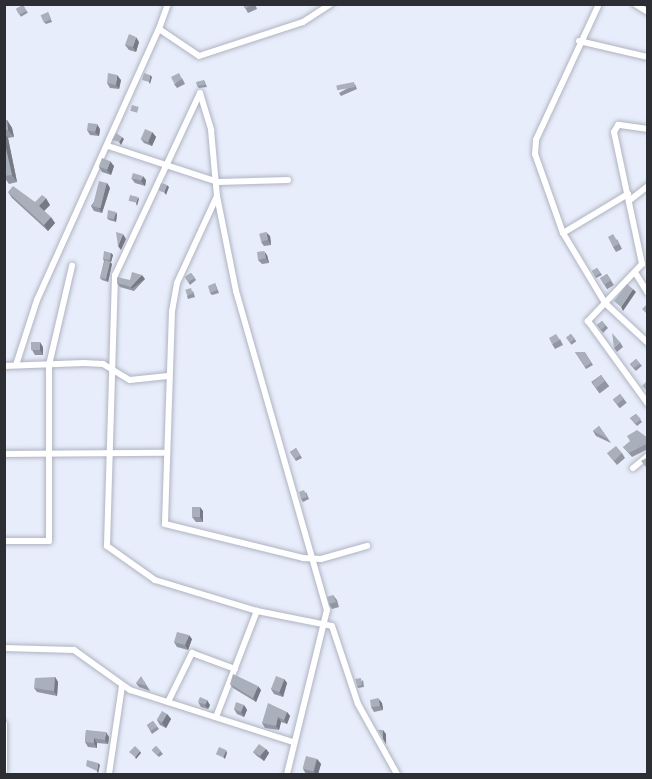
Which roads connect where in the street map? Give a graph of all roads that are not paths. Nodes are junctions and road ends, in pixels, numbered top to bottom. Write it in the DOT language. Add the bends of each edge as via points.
graph roads {
  1 [pos="168,4"];
  2 [pos="331,4"];
  3 [pos="599,4"];
  4 [pos="635,4"];
  5 [pos="648,12"];
  6 [pos="159,29"];
  7 [pos="579,41"];
  8 [pos="648,57"];
  9 [pos="648,129"];
  10 [pos="108,146"];
  11 [pos="164,167"];
  12 [pos="288,180"];
  13 [pos="218,182"];
  14 [pos="648,186"];
  15 [pos="217,196"];
  16 [pos="629,197"];
  17 [pos="563,233"];
  18 [pos="72,266"];
  19 [pos="636,274"];
  20 [pos="648,293"];
  21 [pos="605,303"];
  22 [pos="648,343"];
  23 [pos="16,365"];
  24 [pos="49,365"];
  25 [pos="4,366"];
  26 [pos="112,368"];
  27 [pos="168,376"];
  28 [pos="648,404"];
  29 [pos="107,453"];
  30 [pos="163,453"];
  31 [pos="4,454"];
  32 [pos="50,454"];
  33 [pos="648,456"];
  34 [pos="633,468"];
  35 [pos="4,541"];
  36 [pos="367,546"];
  37 [pos="311,557"];
  38 [pos="257,611"];
  39 [pos="323,623"];
  40 [pos="4,648"];
  41 [pos="235,669"];
  42 [pos="122,686"];
  43 [pos="168,702"];
  44 [pos="216,717"];
  45 [pos="4,724"];
  46 [pos="293,742"];
  47 [pos="7,771"];
  48 [pos="109,774"];
  49 [pos="287,774"];
  50 [pos="397,774"];
  1 -- 6 [label="street"];
  2 -- 6 [label="street" via="303,22 200,56"];
  3 -- 7 [label="street"];
  4 -- 5 [label="street"];
  6 -- 10 [label="street"];
  7 -- 8 [label="street"];
  7 -- 17 [label="street" via="536,140 541,184"];
  9 -- 16 [label="street" via="614,128"];
  10 -- 11 [label="street"];
  10 -- 23 [label="street" via="37,300"];
  11 -- 13 [label="street"];
  11 -- 13 [label="street" via="200,93"];
  11 -- 26 [label="street" via="115,275"];
  12 -- 13 [label="street"];
  13 -- 15 [label="street"];
  14 -- 16 [label="street"];
  15 -- 27 [label="street" via="177,283"];
  15 -- 37 [label="street" via="236,291"];
  16 -- 17 [label="street"];
  16 -- 19 [label="street" via="642,260"];
  17 -- 21 [label="street"];
  18 -- 24 [label="street"];
  19 -- 20 [label="street"];
  19 -- 21 [label="street"];
  21 -- 22 [label="street"];
  21 -- 28 [label="street" via="588,321"];
  23 -- 24 [label="street"];
  23 -- 25 [label="street"];
  24 -- 26 [label="street"];
  24 -- 32 [label="street"];
  26 -- 27 [label="street" via="130,380"];
  26 -- 29 [label="street"];
  27 -- 30 [label="street"];
  29 -- 30 [label="street"];
  29 -- 32 [label="street"];
  29 -- 38 [label="street" via="107,546 154,579"];
  30 -- 37 [label="street" via="168,528"];
  31 -- 32 [label="street"];
  32 -- 35 [label="street" via="49,541"];
  33 -- 34 [label="street"];
  36 -- 37 [label="street"];
  37 -- 39 [label="street" via="327,610"];
  38 -- 39 [label="street"];
  38 -- 41 [label="street"];
  39 -- 46 [label="street"];
  39 -- 50 [label="street" via="332,627 358,704"];
  40 -- 42 [label="street" via="74,650"];
  41 -- 43 [label="street" via="192,653"];
  41 -- 44 [label="street"];
  42 -- 43 [label="street"];
  42 -- 48 [label="street"];
  43 -- 44 [label="street"];
  44 -- 46 [label="street"];
  45 -- 47 [label="street"];
  46 -- 49 [label="street"];
}
